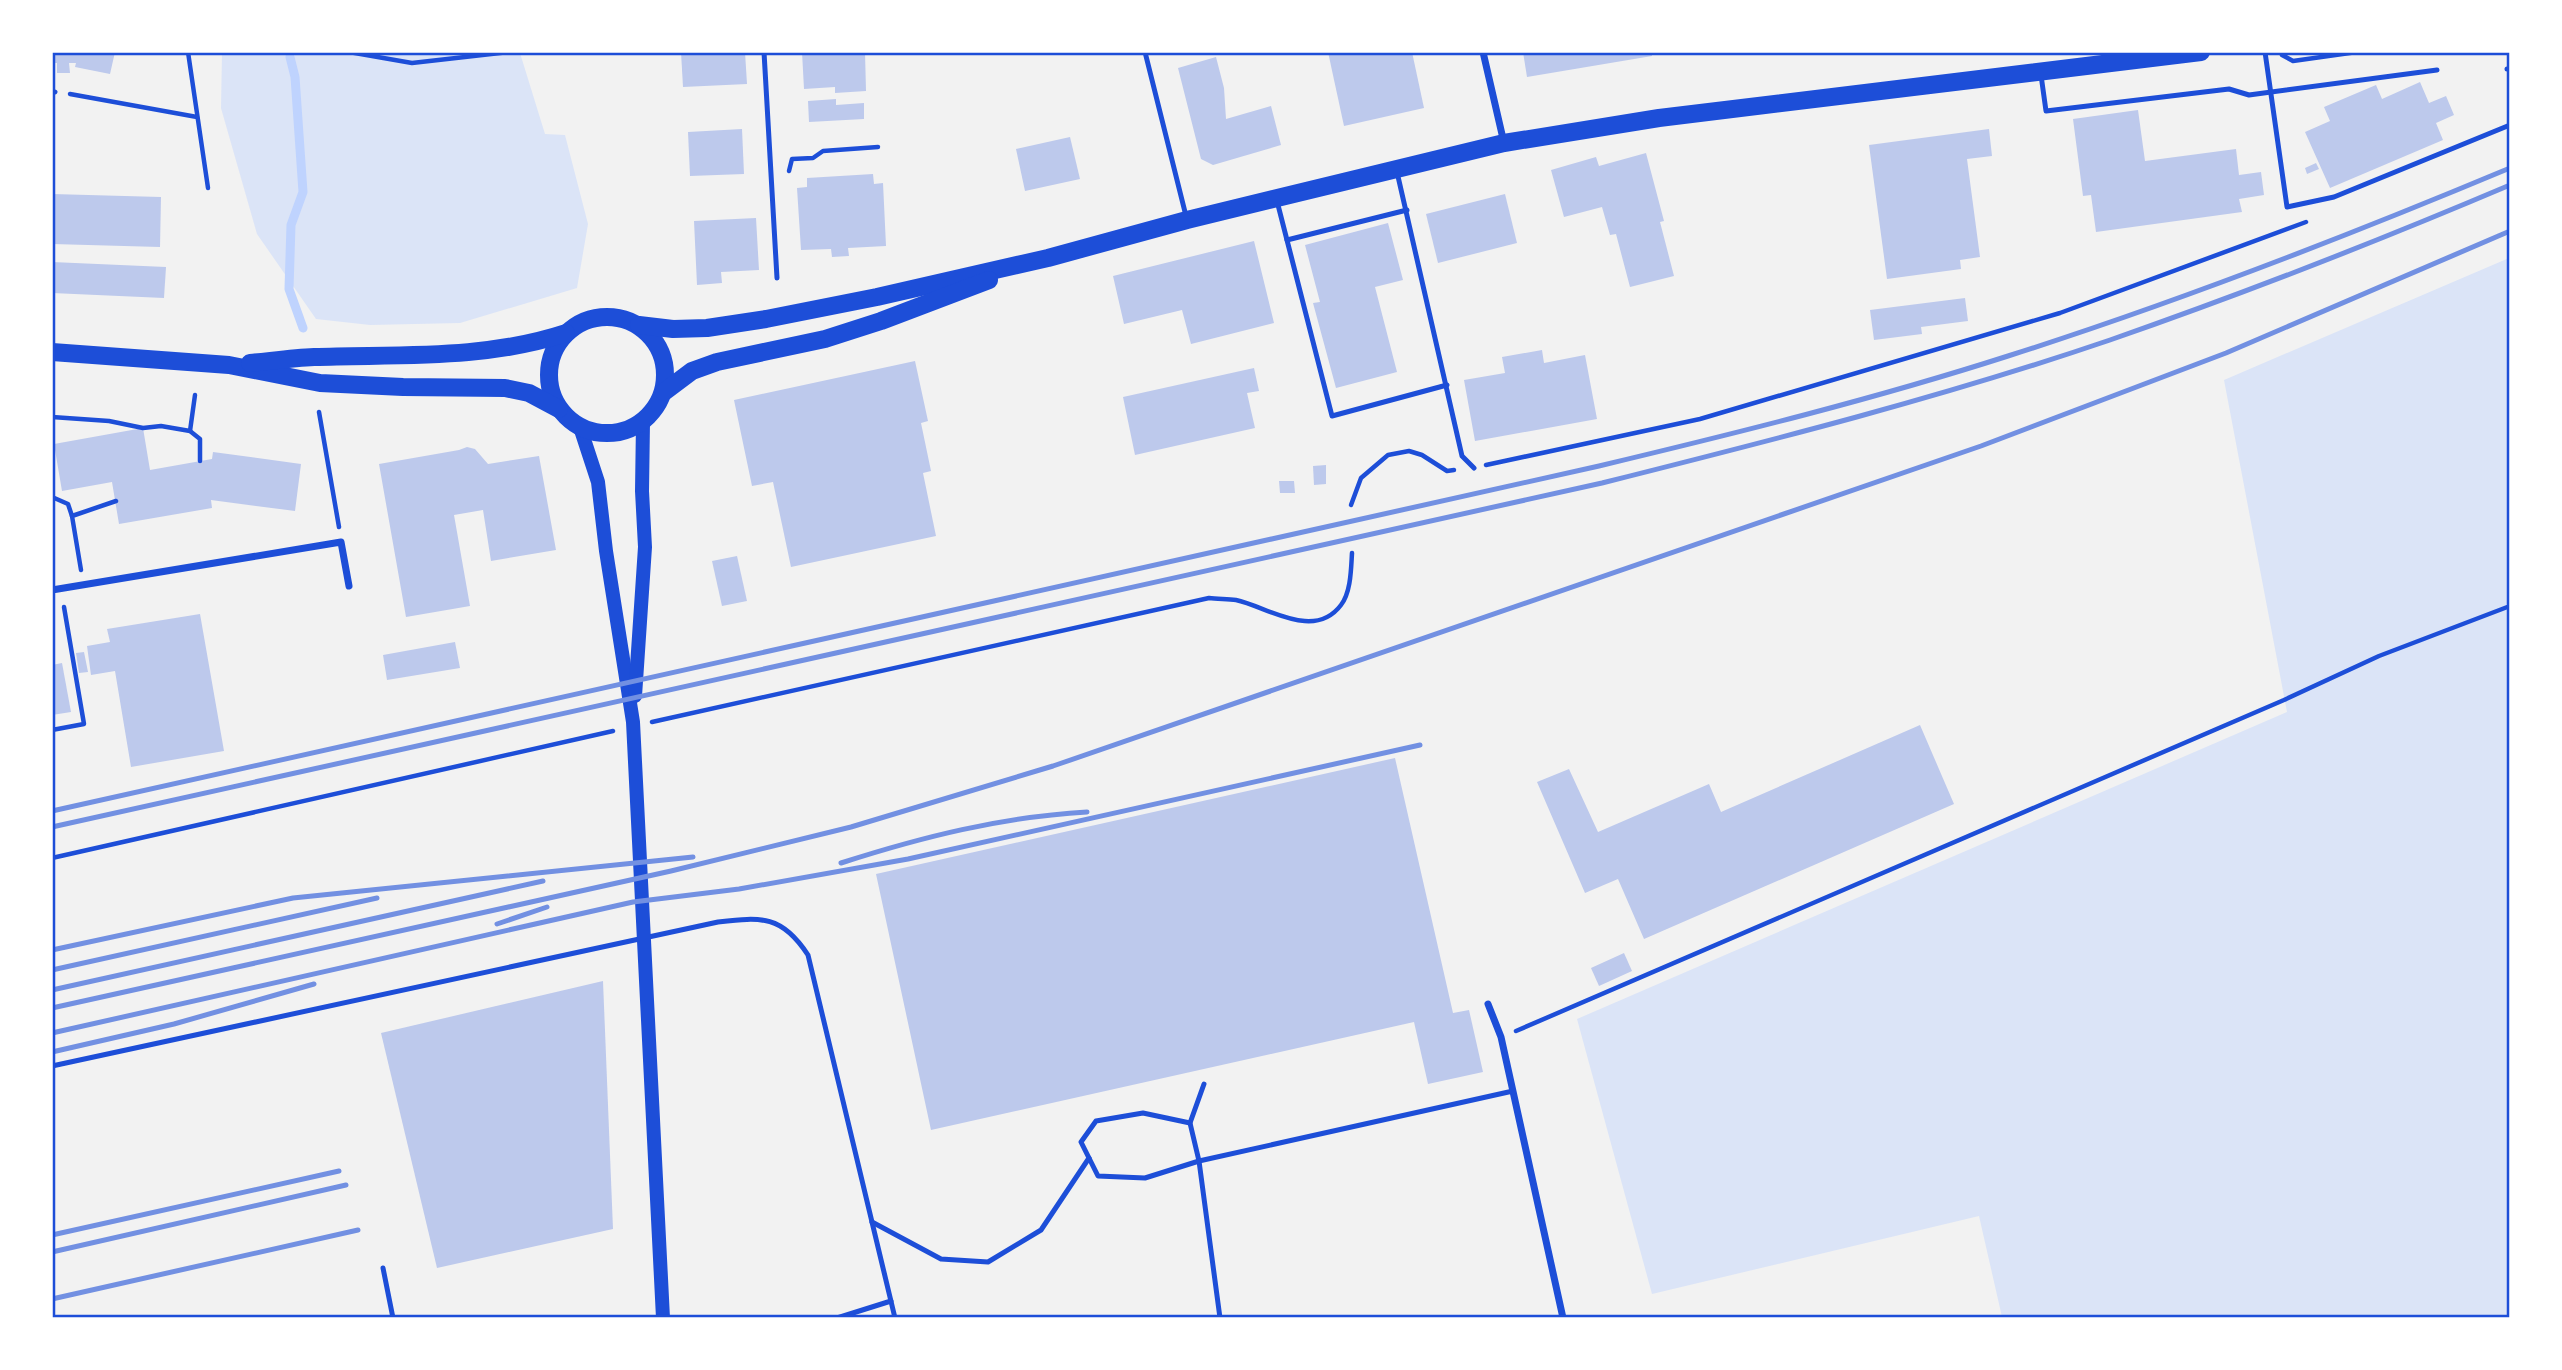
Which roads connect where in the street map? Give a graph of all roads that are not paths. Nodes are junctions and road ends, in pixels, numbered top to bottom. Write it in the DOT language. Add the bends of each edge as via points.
graph roads {
  1 [pos="764,52"];
  2 [pos="1145,52"];
  3 [pos="1483,52"];
  4 [pos="2201,52"];
  5 [pos="2265,52"];
  6 [pos="2437,70"];
  7 [pos="2041,73"];
  8 [pos="2270,92"];
  9 [pos="2510,125"];
  10 [pos="1504,143"];
  11 [pos="1396,169"];
  12 [pos="1276,198"];
  13 [pos="1407,210"];
  14 [pos="1186,220"];
  15 [pos="1287,240"];
  16 [pos="1048,258"];
  17 [pos="777,278"];
  18 [pos="892,293"];
  19 [pos="900,314"];
  20 [pos="639,325"];
  21 [pos="566,333"];
  22 [pos="52,352"];
  23 [pos="229,365"];
  24 [pos="1447,385"];
  25 [pos="664,392"];
  26 [pos="559,409"];
  27 [pos="643,422"];
  28 [pos="580,427"];
  29 [pos="1474,468"];
  30 [pos="349,586"];
  31 [pos="52,590"];
  32 [pos="633,722"];
  33 [pos="1488,1004"];
  34 [pos="52,1066"];
  35 [pos="1204,1084"];
  36 [pos="1513,1091"];
  37 [pos="1190,1123"];
  38 [pos="1089,1158"];
  39 [pos="1199,1161"];
  40 [pos="872,1222"];
  41 [pos="383,1268"];
  42 [pos="891,1301"];
  43 [pos="393,1318"];
  44 [pos="663,1318"];
  45 [pos="836,1318"];
  46 [pos="895,1318"];
  47 [pos="1220,1318"];
  48 [pos="1563,1318"];
  1 -- 17 [label="lane"];
  2 -- 14 [label="lane"];
  3 -- 10 [label="street"];
  4 -- 7 [label="main road"];
  5 -- 8 [label="lane"];
  6 -- 8 [label="lane"];
  7 -- 8 [label="lane" via="2046,111 2229,89 2249,95"];
  7 -- 10 [label="main road" via="1659,118"];
  8 -- 9 [label="lane" via="2287,207 2334,197"];
  10 -- 11 [label="main road"];
  11 -- 12 [label="main road"];
  11 -- 13 [label="lane"];
  12 -- 14 [label="main road"];
  12 -- 15 [label="lane"];
  13 -- 15 [label="lane"];
  13 -- 24 [label="lane"];
  14 -- 16 [label="main road"];
  15 -- 24 [label="lane" via="1332,416"];
  16 -- 18 [label="main road"];
  16 -- 19 [label="main road"];
  18 -- 19 [label="main road" via="902,299"];
  18 -- 20 [label="main road" via="707,328"];
  19 -- 25 [label="main road" via="825,339 717,362 692,371"];
  20 -- 21 [label="main road" via="624,318 593,317"];
  20 -- 25 [label="main road" via="654,338 663,356"];
  21 -- 23 [label="main road" via="502,350"];
  21 -- 26 [label="main road" via="550,361 549,378"];
  22 -- 23 [label="main road"];
  23 -- 26 [label="main road" via="320,383 505,388 529,393"];
  24 -- 29 [label="lane" via="1462,456"];
  25 -- 27 [label="main road"];
  26 -- 28 [label="main road"];
  27 -- 28 [label="main road" via="612,433"];
  27 -- 32 [label="main road" via="645,547"];
  28 -- 32 [label="main road" via="598,482"];
  30 -- 31 [label="street" via="341,542"];
  32 -- 44 [label="main road"];
  33 -- 36 [label="street"];
  34 -- 40 [label="lane" via="692,927 752,918 780,924 808,954"];
  35 -- 37 [label="lane"];
  36 -- 39 [label="lane"];
  36 -- 48 [label="street"];
  37 -- 38 [label="lane" via="1143,1113 1096,1121 1081,1142"];
  37 -- 39 [label="lane"];
  38 -- 39 [label="lane" via="1098,1176 1145,1178"];
  38 -- 40 [label="lane" via="1041,1230 988,1262 941,1259"];
  39 -- 47 [label="lane"];
  40 -- 42 [label="lane"];
  41 -- 43 [label="lane"];
  42 -- 45 [label="lane"];
  42 -- 46 [label="lane"];
}
